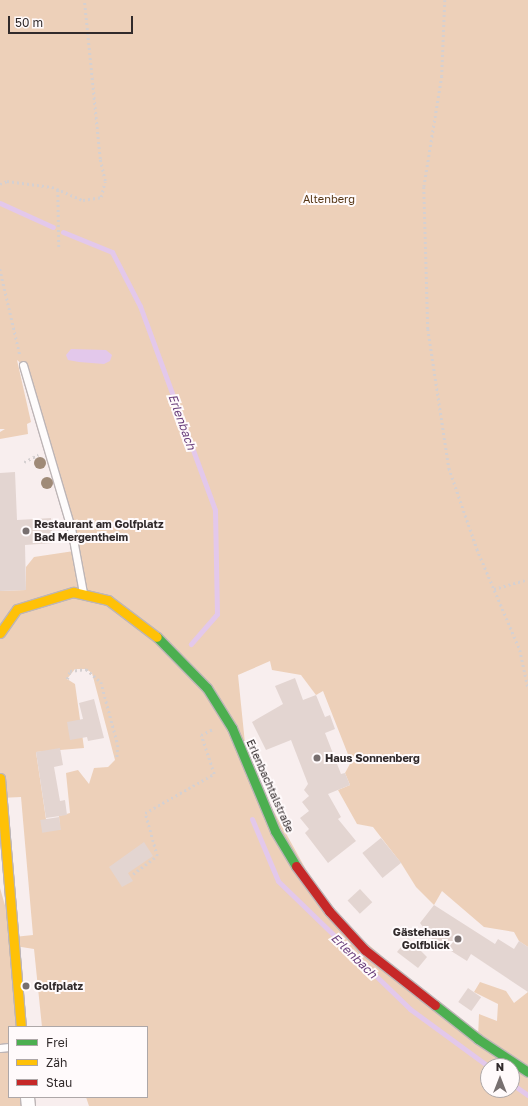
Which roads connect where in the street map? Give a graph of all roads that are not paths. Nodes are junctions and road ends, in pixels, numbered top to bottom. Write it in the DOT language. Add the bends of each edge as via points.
graph roads {
  1 [pos="22,365"];
  2 [pos="83,594"];
  3 [pos="0,633"];
  4 [pos="0,778"];
  5 [pos="21,1026"];
  6 [pos="528,1072"];
  1 -- 2 [label="lane" via="71,528"];
  2 -- 3 [label="street, Erlenbachtalstraße" via="72,592 18,609"];
  2 -- 6 [label="street, Erlenbachtalstraße" via="108,600 168,647 207,688 227,721 275,831 300,873 329,911 371,954 478,1039"];
  4 -- 5 [label="street"];
}
